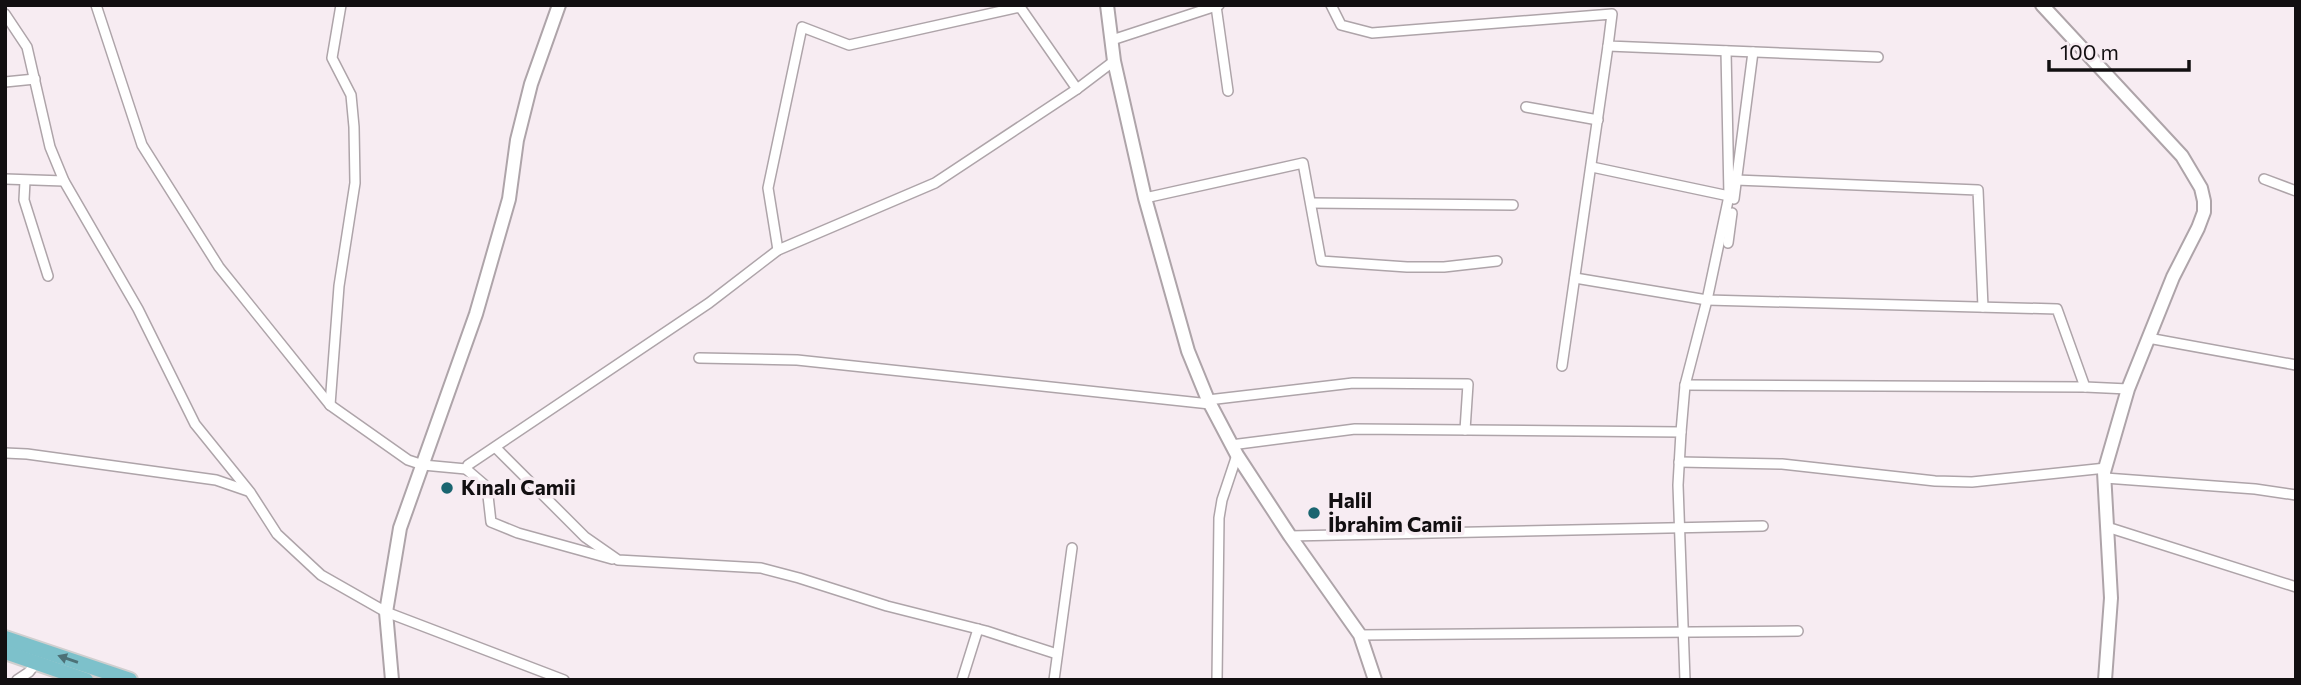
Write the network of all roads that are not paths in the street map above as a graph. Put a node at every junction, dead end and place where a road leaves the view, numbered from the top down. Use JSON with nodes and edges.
{"nodes":[{"id":1,"x":96,"y":5,"type":"edge"},
{"id":2,"x":341,"y":5,"type":"edge"},
{"id":3,"x":559,"y":5,"type":"edge"},
{"id":4,"x":1107,"y":5,"type":"edge"},
{"id":5,"x":1331,"y":5,"type":"edge"},
{"id":6,"x":2042,"y":5,"type":"edge"},
{"id":7,"x":1217,"y":6,"type":"edge"},
{"id":8,"x":5,"y":14,"type":"edge"},
{"id":9,"x":1112,"y":40,"type":"junction"},
{"id":10,"x":1608,"y":46,"type":"junction"},
{"id":11,"x":1726,"y":51,"type":"junction"},
{"id":12,"x":1753,"y":52,"type":"junction"},
{"id":13,"x":1878,"y":57,"type":"dead end"},
{"id":14,"x":1114,"y":61,"type":"junction"},
{"id":15,"x":35,"y":79,"type":"junction"},
{"id":16,"x":5,"y":82,"type":"edge"},
{"id":17,"x":1077,"y":89,"type":"junction"},
{"id":18,"x":1228,"y":91,"type":"dead end"},
{"id":19,"x":1526,"y":107,"type":"dead end"},
{"id":20,"x":1598,"y":120,"type":"junction"},
{"id":21,"x":1592,"y":167,"type":"junction"},
{"id":22,"x":5,"y":179,"type":"edge"},
{"id":23,"x":2264,"y":179,"type":"dead end"},
{"id":24,"x":1736,"y":180,"type":"junction"},
{"id":25,"x":25,"y":181,"type":"junction"},
{"id":26,"x":64,"y":181,"type":"junction"},
{"id":27,"x":2296,"y":191,"type":"edge"},
{"id":28,"x":1729,"y":196,"type":"junction"},
{"id":29,"x":1145,"y":198,"type":"junction"},
{"id":30,"x":1311,"y":203,"type":"junction"},
{"id":31,"x":1513,"y":205,"type":"dead end"},
{"id":32,"x":1728,"y":243,"type":"dead end"},
{"id":33,"x":778,"y":250,"type":"junction"},
{"id":34,"x":1497,"y":261,"type":"dead end"},
{"id":35,"x":48,"y":276,"type":"dead end"},
{"id":36,"x":1575,"y":278,"type":"junction"},
{"id":37,"x":1707,"y":300,"type":"junction"},
{"id":38,"x":1983,"y":307,"type":"junction"},
{"id":39,"x":2148,"y":338,"type":"junction"},
{"id":40,"x":699,"y":358,"type":"dead end"},
{"id":41,"x":2296,"y":365,"type":"edge"},
{"id":42,"x":1562,"y":366,"type":"dead end"},
{"id":43,"x":1685,"y":385,"type":"junction"},
{"id":44,"x":2085,"y":387,"type":"junction"},
{"id":45,"x":2128,"y":389,"type":"junction"},
{"id":46,"x":1209,"y":402,"type":"junction"},
{"id":47,"x":330,"y":405,"type":"junction"},
{"id":48,"x":1465,"y":430,"type":"junction"},
{"id":49,"x":1681,"y":432,"type":"junction"},
{"id":50,"x":496,"y":448,"type":"junction"},
{"id":51,"x":1234,"y":450,"type":"junction"},
{"id":52,"x":5,"y":453,"type":"edge"},
{"id":53,"x":1679,"y":462,"type":"junction"},
{"id":54,"x":423,"y":465,"type":"junction"},
{"id":55,"x":466,"y":469,"type":"junction"},
{"id":56,"x":2105,"y":473,"type":"junction"},
{"id":57,"x":250,"y":492,"type":"junction"},
{"id":58,"x":2296,"y":495,"type":"edge"},
{"id":59,"x":1763,"y":526,"type":"dead end"},
{"id":60,"x":2107,"y":527,"type":"junction"},
{"id":61,"x":1681,"y":528,"type":"junction"},
{"id":62,"x":1290,"y":536,"type":"junction"},
{"id":63,"x":1072,"y":548,"type":"dead end"},
{"id":64,"x":618,"y":561,"type":"junction"},
{"id":65,"x":2296,"y":587,"type":"edge"},
{"id":66,"x":386,"y":612,"type":"junction"},
{"id":67,"x":978,"y":629,"type":"junction"},
{"id":68,"x":1684,"y":631,"type":"junction"},
{"id":69,"x":1798,"y":631,"type":"dead end"},
{"id":70,"x":1360,"y":635,"type":"junction"},
{"id":71,"x":5,"y":638,"type":"edge"},
{"id":72,"x":5,"y":652,"type":"edge"},
{"id":73,"x":1057,"y":654,"type":"junction"},
{"id":74,"x":37,"y":663,"type":"junction"},
{"id":75,"x":17,"y":680,"type":"edge"},
{"id":76,"x":86,"y":680,"type":"edge"},
{"id":77,"x":130,"y":680,"type":"edge"},
{"id":78,"x":392,"y":680,"type":"edge"},
{"id":79,"x":564,"y":680,"type":"edge"},
{"id":80,"x":962,"y":680,"type":"edge"},
{"id":81,"x":1054,"y":680,"type":"edge"},
{"id":82,"x":1217,"y":680,"type":"edge"},
{"id":83,"x":1375,"y":680,"type":"edge"},
{"id":84,"x":1685,"y":680,"type":"edge"},
{"id":85,"x":2105,"y":680,"type":"edge"}],
"edges":[{"from":1,"to":47,"type":"street"},
{"from":2,"to":47,"type":"street"},
{"from":3,"to":54,"type":"street"},
{"from":4,"to":9,"type":"street"},
{"from":5,"to":10,"type":"street"},
{"from":6,"to":39,"type":"street"},
{"from":7,"to":9,"type":"street"},
{"from":7,"to":18,"type":"street"},
{"from":8,"to":15,"type":"street"},
{"from":9,"to":14,"type":"street"},
{"from":10,"to":11,"type":"street"},
{"from":10,"to":20,"type":"street"},
{"from":11,"to":12,"type":"street"},
{"from":11,"to":28,"type":"street"},
{"from":12,"to":13,"type":"street"},
{"from":12,"to":24,"type":"street"},
{"from":14,"to":17,"type":"street"},
{"from":14,"to":29,"type":"street"},
{"from":15,"to":16,"type":"street"},
{"from":15,"to":26,"type":"street"},
{"from":17,"to":33,"type":"street"},
{"from":17,"to":33,"type":"street"},
{"from":19,"to":20,"type":"street"},
{"from":20,"to":21,"type":"street"},
{"from":21,"to":28,"type":"street"},
{"from":21,"to":36,"type":"street"},
{"from":22,"to":25,"type":"street"},
{"from":23,"to":27,"type":"street"},
{"from":24,"to":32,"type":"street"},
{"from":24,"to":38,"type":"street"},
{"from":25,"to":26,"type":"street"},
{"from":25,"to":35,"type":"street"},
{"from":26,"to":57,"type":"street"},
{"from":28,"to":37,"type":"street"},
{"from":29,"to":30,"type":"street"},
{"from":29,"to":46,"type":"street"},
{"from":30,"to":31,"type":"street"},
{"from":30,"to":34,"type":"street"},
{"from":33,"to":50,"type":"street"},
{"from":36,"to":37,"type":"street"},
{"from":36,"to":42,"type":"street"},
{"from":37,"to":38,"type":"street"},
{"from":37,"to":43,"type":"street"},
{"from":38,"to":44,"type":"street"},
{"from":39,"to":41,"type":"street"},
{"from":39,"to":45,"type":"street"},
{"from":40,"to":46,"type":"street"},
{"from":43,"to":44,"type":"street"},
{"from":43,"to":49,"type":"street"},
{"from":44,"to":45,"type":"street"},
{"from":45,"to":56,"type":"street"},
{"from":46,"to":48,"type":"street"},
{"from":46,"to":51,"type":"street"},
{"from":47,"to":54,"type":"street"},
{"from":48,"to":49,"type":"street"},
{"from":48,"to":51,"type":"street"},
{"from":49,"to":53,"type":"street"},
{"from":50,"to":55,"type":"street"},
{"from":50,"to":64,"type":"street"},
{"from":51,"to":62,"type":"street"},
{"from":51,"to":82,"type":"street"},
{"from":52,"to":57,"type":"street"},
{"from":53,"to":56,"type":"street"},
{"from":53,"to":61,"type":"street"},
{"from":54,"to":55,"type":"street"},
{"from":54,"to":66,"type":"street"},
{"from":55,"to":64,"type":"street"},
{"from":56,"to":58,"type":"street"},
{"from":56,"to":60,"type":"street"},
{"from":57,"to":66,"type":"street"},
{"from":59,"to":61,"type":"street"},
{"from":60,"to":65,"type":"street"},
{"from":60,"to":85,"type":"street"},
{"from":61,"to":62,"type":"street"},
{"from":61,"to":68,"type":"street"},
{"from":62,"to":70,"type":"street"},
{"from":63,"to":73,"type":"street"},
{"from":64,"to":67,"type":"street"},
{"from":66,"to":78,"type":"street"},
{"from":66,"to":79,"type":"street"},
{"from":67,"to":73,"type":"street"},
{"from":67,"to":80,"type":"street"},
{"from":68,"to":69,"type":"street"},
{"from":68,"to":70,"type":"street"},
{"from":68,"to":84,"type":"street"},
{"from":70,"to":83,"type":"street"},
{"from":77,"to":71,"type":"main road","one_way":true},
{"from":72,"to":74,"type":"main road"},
{"from":73,"to":81,"type":"street"},
{"from":74,"to":75,"type":"street"},
{"from":74,"to":76,"type":"main road"}]}
